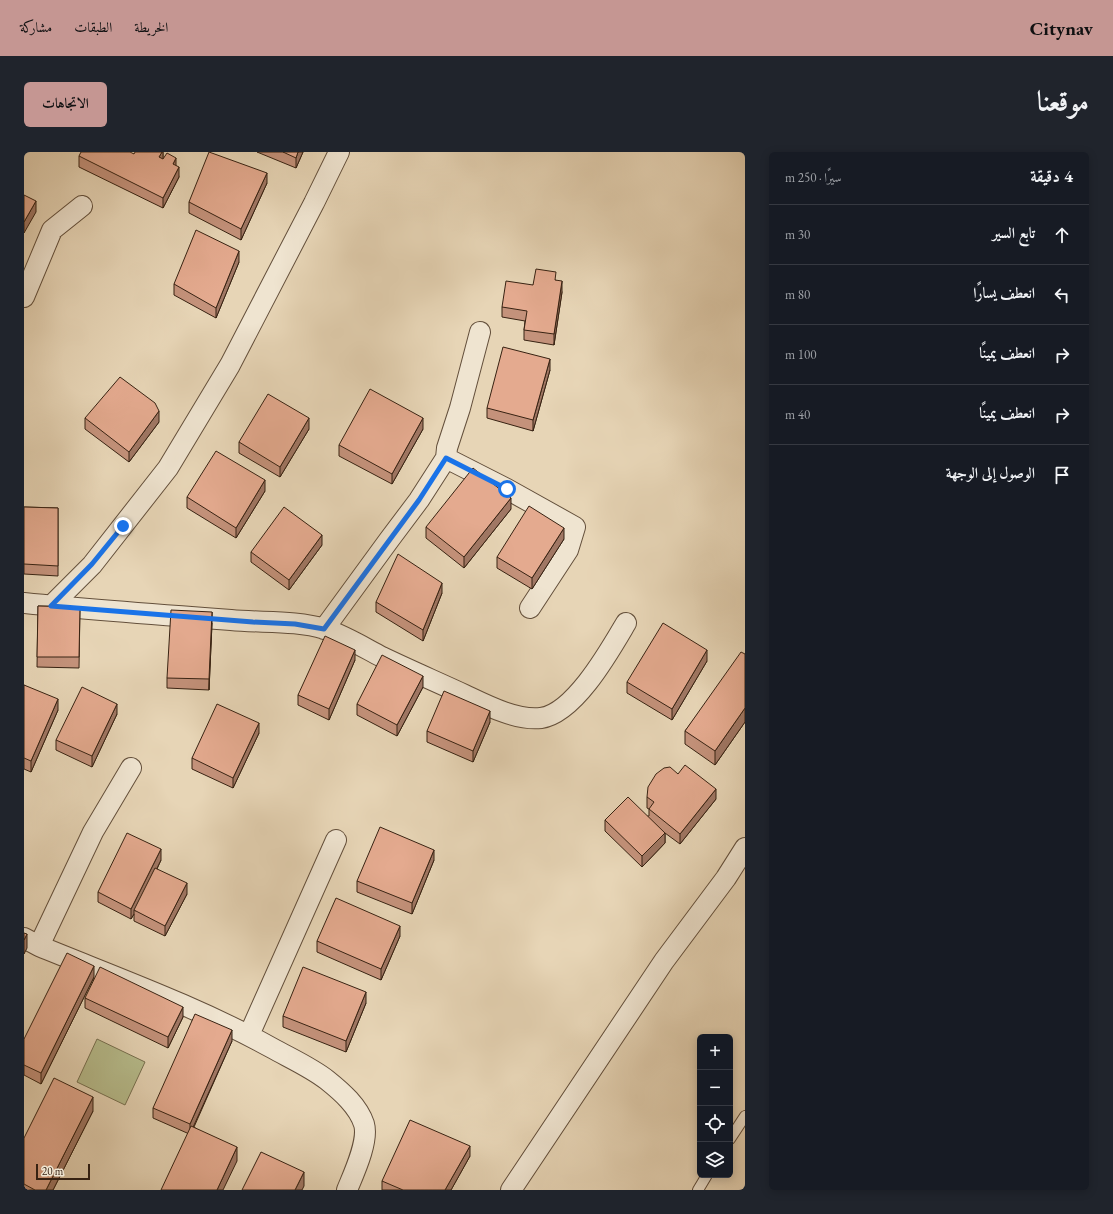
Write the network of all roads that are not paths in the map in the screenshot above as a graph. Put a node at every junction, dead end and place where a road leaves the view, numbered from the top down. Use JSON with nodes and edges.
{"nodes":[{"id":1,"x":339,"y":152,"type":"edge"},
{"id":2,"x":82,"y":206,"type":"dead end"},
{"id":3,"x":24,"y":297,"type":"edge"},
{"id":4,"x":480,"y":332,"type":"dead end"},
{"id":5,"x":446,"y":458,"type":"junction"},
{"id":6,"x":24,"y":603,"type":"edge"},
{"id":7,"x":51,"y":606,"type":"junction"},
{"id":8,"x":530,"y":608,"type":"dead end"},
{"id":9,"x":626,"y":623,"type":"dead end"},
{"id":10,"x":324,"y":629,"type":"junction"},
{"id":11,"x":131,"y":768,"type":"dead end"},
{"id":12,"x":336,"y":840,"type":"dead end"},
{"id":13,"x":745,"y":848,"type":"edge"},
{"id":14,"x":32,"y":942,"type":"edge"},
{"id":15,"x":249,"y":1035,"type":"junction"},
{"id":16,"x":745,"y":1116,"type":"edge"},
{"id":17,"x":733,"y":1134,"type":"edge"},
{"id":18,"x":705,"y":1178,"type":"edge"},
{"id":19,"x":347,"y":1190,"type":"edge"},
{"id":20,"x":511,"y":1190,"type":"edge"},
{"id":21,"x":698,"y":1190,"type":"edge"}],
"edges":[{"from":1,"to":7,"type":"street"},
{"from":2,"to":3,"type":"street"},
{"from":4,"to":5,"type":"street"},
{"from":5,"to":8,"type":"street"},
{"from":5,"to":10,"type":"street"},
{"from":6,"to":7,"type":"street"},
{"from":7,"to":10,"type":"street"},
{"from":9,"to":10,"type":"street"},
{"from":11,"to":14,"type":"street"},
{"from":12,"to":15,"type":"street"},
{"from":13,"to":20,"type":"street"},
{"from":14,"to":15,"type":"street"},
{"from":15,"to":19,"type":"street"},
{"from":16,"to":17,"type":"lane"},
{"from":18,"to":21,"type":"lane"}]}
